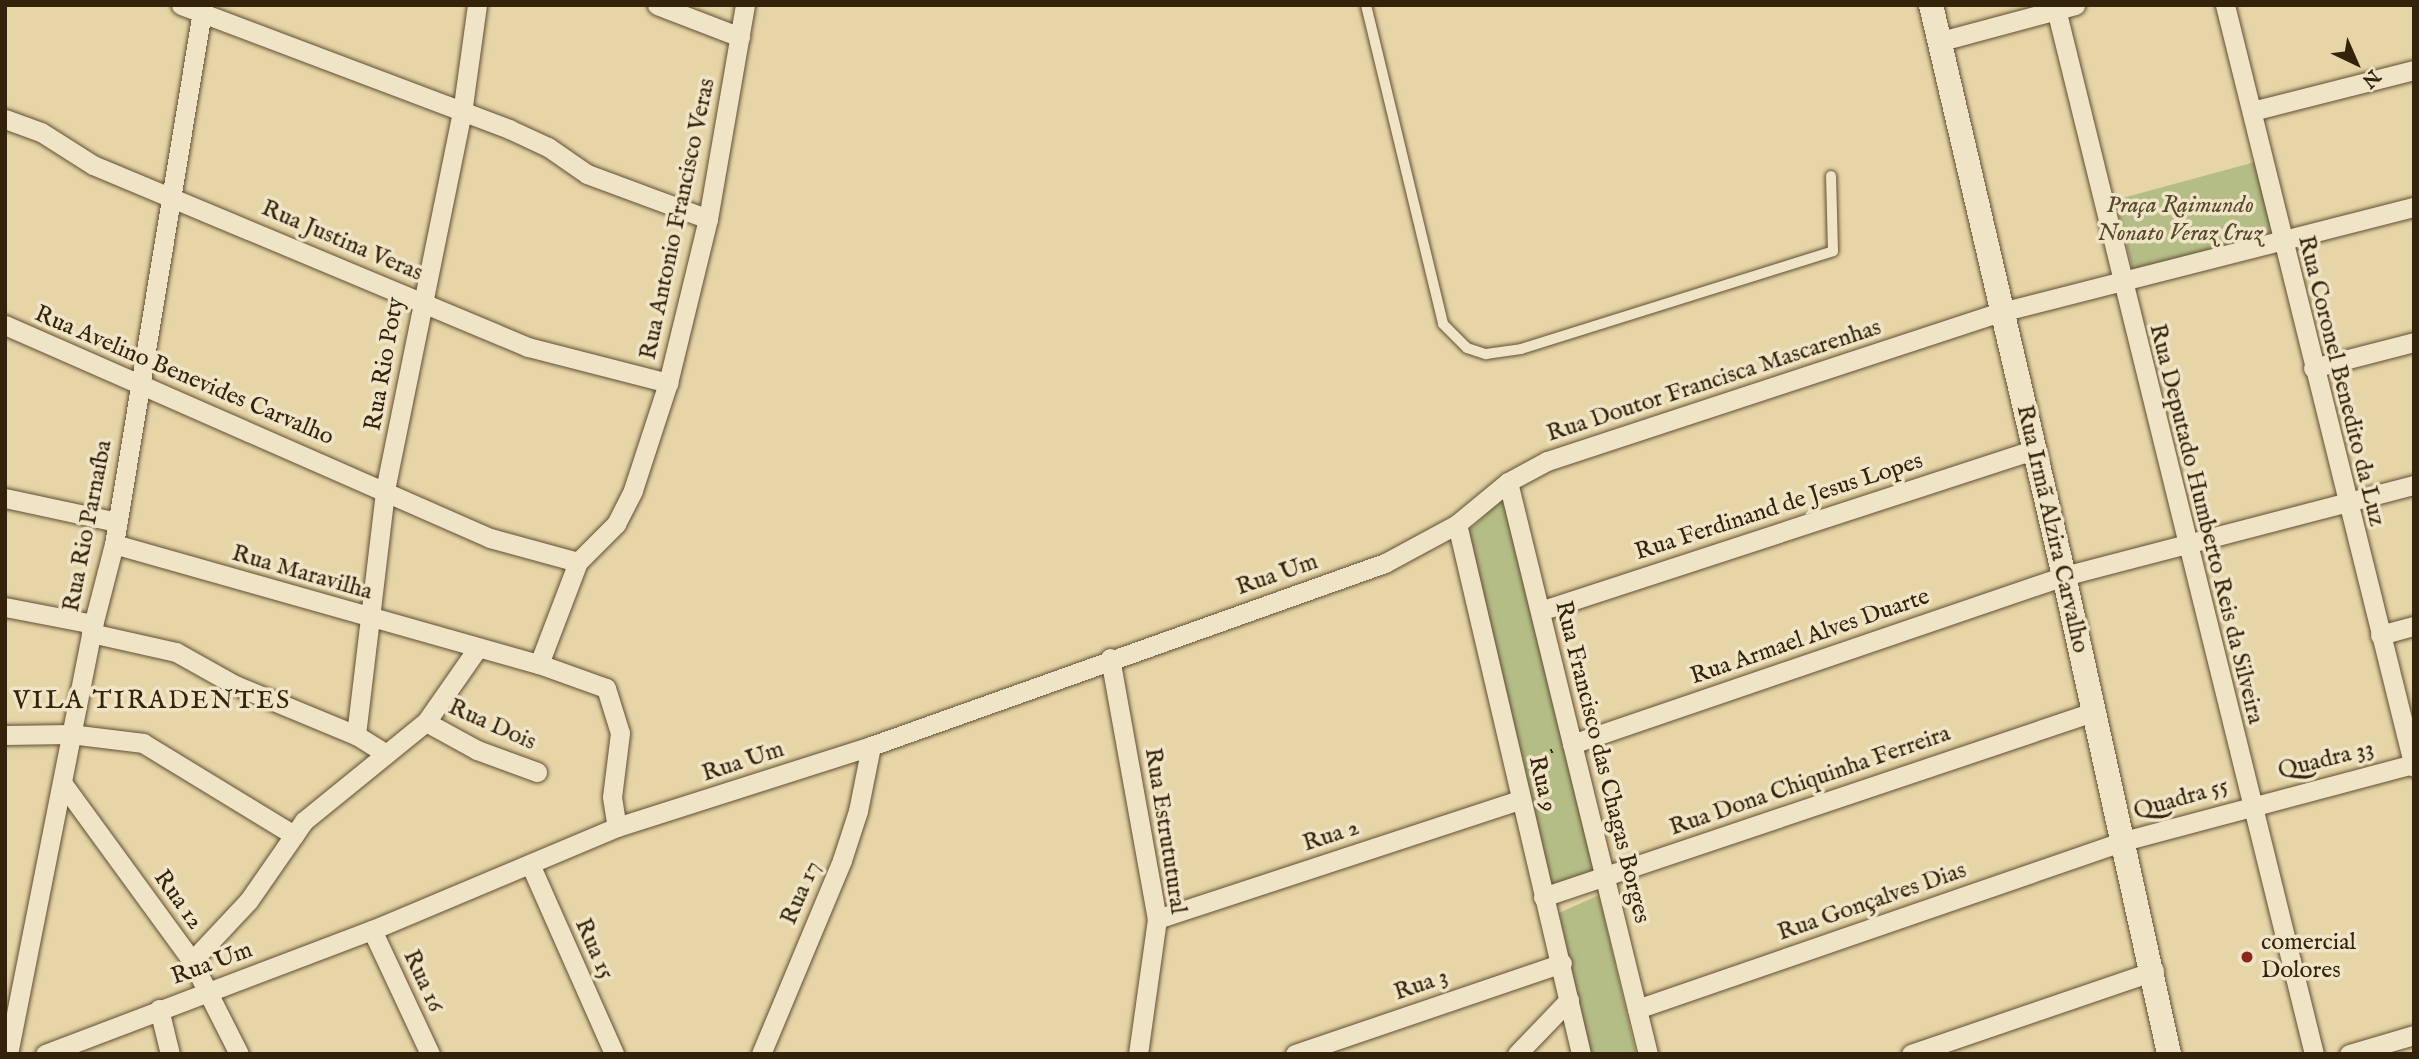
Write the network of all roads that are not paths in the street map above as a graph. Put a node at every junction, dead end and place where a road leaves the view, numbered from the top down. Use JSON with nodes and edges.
{"nodes":[{"id":1,"x":181,"y":5,"type":"edge"},
{"id":2,"x":477,"y":5,"type":"edge"},
{"id":3,"x":657,"y":5,"type":"edge"},
{"id":4,"x":745,"y":5,"type":"edge"},
{"id":5,"x":1366,"y":5,"type":"edge"},
{"id":6,"x":1931,"y":5,"type":"edge"},
{"id":7,"x":2076,"y":5,"type":"edge"},
{"id":8,"x":2225,"y":5,"type":"edge"},
{"id":9,"x":2055,"y":8,"type":"edge"},
{"id":10,"x":202,"y":10,"type":"edge"},
{"id":11,"x":740,"y":37,"type":"junction"},
{"id":12,"x":1941,"y":41,"type":"junction"},
{"id":13,"x":2414,"y":70,"type":"edge"},
{"id":14,"x":2252,"y":111,"type":"junction"},
{"id":15,"x":462,"y":113,"type":"junction"},
{"id":16,"x":5,"y":118,"type":"edge"},
{"id":17,"x":1831,"y":176,"type":"dead end"},
{"id":18,"x":173,"y":196,"type":"junction"},
{"id":19,"x":2414,"y":207,"type":"edge"},
{"id":20,"x":708,"y":219,"type":"junction"},
{"id":21,"x":2281,"y":240,"type":"junction"},
{"id":22,"x":2121,"y":283,"type":"junction"},
{"id":23,"x":421,"y":301,"type":"junction"},
{"id":24,"x":2001,"y":312,"type":"junction"},
{"id":25,"x":5,"y":325,"type":"edge"},
{"id":26,"x":2414,"y":342,"type":"edge"},
{"id":27,"x":2313,"y":368,"type":"junction"},
{"id":28,"x":141,"y":382,"type":"junction"},
{"id":29,"x":668,"y":383,"type":"junction"},
{"id":30,"x":2033,"y":450,"type":"junction"},
{"id":31,"x":1508,"y":482,"type":"junction"},
{"id":32,"x":2414,"y":485,"type":"edge"},
{"id":33,"x":385,"y":490,"type":"junction"},
{"id":34,"x":5,"y":498,"type":"edge"},
{"id":35,"x":2347,"y":502,"type":"junction"},
{"id":36,"x":117,"y":522,"type":"junction"},
{"id":37,"x":1457,"y":524,"type":"junction"},
{"id":38,"x":114,"y":544,"type":"junction"},
{"id":39,"x":2186,"y":544,"type":"junction"},
{"id":40,"x":578,"y":562,"type":"junction"},
{"id":41,"x":2064,"y":576,"type":"junction"},
{"id":42,"x":5,"y":607,"type":"edge"},
{"id":43,"x":1540,"y":611,"type":"junction"},
{"id":44,"x":373,"y":619,"type":"junction"},
{"id":45,"x":2414,"y":626,"type":"edge"},
{"id":46,"x":92,"y":629,"type":"junction"},
{"id":47,"x":2380,"y":635,"type":"junction"},
{"id":48,"x":477,"y":649,"type":"junction"},
{"id":49,"x":1111,"y":658,"type":"junction"},
{"id":50,"x":539,"y":664,"type":"junction"},
{"id":51,"x":2093,"y":712,"type":"junction"},
{"id":52,"x":426,"y":722,"type":"junction"},
{"id":53,"x":70,"y":734,"type":"junction"},
{"id":54,"x":356,"y":734,"type":"junction"},
{"id":55,"x":5,"y":735,"type":"edge"},
{"id":56,"x":1572,"y":744,"type":"junction"},
{"id":57,"x":871,"y":746,"type":"junction"},
{"id":58,"x":386,"y":753,"type":"junction"},
{"id":59,"x":2414,"y":765,"type":"edge"},
{"id":60,"x":537,"y":772,"type":"dead end"},
{"id":61,"x":62,"y":784,"type":"junction"},
{"id":62,"x":1518,"y":790,"type":"junction"},
{"id":63,"x":2252,"y":804,"type":"junction"},
{"id":64,"x":617,"y":827,"type":"junction"},
{"id":65,"x":294,"y":835,"type":"junction"},
{"id":66,"x":2124,"y":841,"type":"junction"},
{"id":67,"x":530,"y":864,"type":"junction"},
{"id":68,"x":1604,"y":876,"type":"junction"},
{"id":69,"x":1543,"y":897,"type":"junction"},
{"id":70,"x":1157,"y":919,"type":"junction"},
{"id":71,"x":372,"y":930,"type":"junction"},
{"id":72,"x":192,"y":961,"type":"junction"},
{"id":73,"x":1562,"y":963,"type":"junction"},
{"id":74,"x":2154,"y":971,"type":"junction"},
{"id":75,"x":209,"y":991,"type":"junction"},
{"id":76,"x":1569,"y":1000,"type":"junction"},
{"id":77,"x":159,"y":1009,"type":"junction"},
{"id":78,"x":1637,"y":1009,"type":"junction"},
{"id":79,"x":2414,"y":1035,"type":"edge"},
{"id":80,"x":762,"y":1053,"type":"edge"},
{"id":81,"x":8,"y":1054,"type":"edge"},
{"id":82,"x":45,"y":1054,"type":"edge"},
{"id":83,"x":170,"y":1054,"type":"edge"},
{"id":84,"x":239,"y":1054,"type":"edge"},
{"id":85,"x":430,"y":1054,"type":"edge"},
{"id":86,"x":614,"y":1054,"type":"edge"},
{"id":87,"x":1138,"y":1054,"type":"edge"},
{"id":88,"x":1295,"y":1054,"type":"edge"},
{"id":89,"x":1517,"y":1054,"type":"edge"},
{"id":90,"x":1581,"y":1054,"type":"edge"},
{"id":91,"x":1648,"y":1054,"type":"edge"},
{"id":92,"x":1911,"y":1054,"type":"edge"},
{"id":93,"x":2169,"y":1054,"type":"edge"},
{"id":94,"x":2315,"y":1054,"type":"edge"},
{"id":95,"x":2349,"y":1054,"type":"edge"}],
"edges":[{"from":1,"to":10,"type":"street"},
{"from":2,"to":15,"type":"street","name":"Rua Rio Poty"},
{"from":3,"to":11,"type":"street"},
{"from":4,"to":11,"type":"street","name":"Rua Antonio Francisco Veras"},
{"from":5,"to":17,"type":"lane"},
{"from":6,"to":12,"type":"street","name":"Rua Irmã Alzira Carvalho"},
{"from":7,"to":9,"type":"street"},
{"from":8,"to":14,"type":"street","name":"Rua Coronel Benedito da Luz"},
{"from":9,"to":12,"type":"street"},
{"from":9,"to":22,"type":"street","name":"Rua Deputado Humberto Reis da Silveira"},
{"from":10,"to":15,"type":"street"},
{"from":10,"to":18,"type":"street","name":"Rua Rio Parnaíba"},
{"from":11,"to":20,"type":"street","name":"Rua Antonio Francisco Veras"},
{"from":12,"to":24,"type":"street","name":"Rua Irmã Alzira Carvalho"},
{"from":13,"to":14,"type":"street"},
{"from":14,"to":21,"type":"street","name":"Rua Coronel Benedito da Luz"},
{"from":15,"to":20,"type":"street"},
{"from":15,"to":23,"type":"street","name":"Rua Rio Poty"},
{"from":16,"to":18,"type":"street","name":"Rua Justina Veras"},
{"from":18,"to":23,"type":"street","name":"Rua Justina Veras"},
{"from":18,"to":28,"type":"street","name":"Rua Rio Parnaíba"},
{"from":19,"to":21,"type":"street","name":"Rua Doutor Francisca Mascarenhas"},
{"from":20,"to":29,"type":"street","name":"Rua Antonio Francisco Veras"},
{"from":21,"to":22,"type":"street","name":"Rua Doutor Francisca Mascarenhas"},
{"from":21,"to":27,"type":"street","name":"Rua Coronel Benedito da Luz"},
{"from":22,"to":24,"type":"street","name":"Rua Doutor Francisca Mascarenhas"},
{"from":22,"to":39,"type":"street","name":"Rua Deputado Humberto Reis da Silveira"},
{"from":23,"to":29,"type":"street","name":"Rua Justina Veras"},
{"from":23,"to":33,"type":"street","name":"Rua Rio Poty"},
{"from":24,"to":30,"type":"street","name":"Rua Irmã Alzira Carvalho"},
{"from":24,"to":31,"type":"street","name":"Rua Doutor Francisca Mascarenhas"},
{"from":25,"to":28,"type":"street","name":"Rua Avelino Benevides Carvalho"},
{"from":26,"to":27,"type":"street"},
{"from":27,"to":35,"type":"street","name":"Rua Coronel Benedito da Luz"},
{"from":28,"to":33,"type":"street","name":"Rua Avelino Benevides Carvalho"},
{"from":28,"to":36,"type":"street","name":"Rua Rio Parnaíba"},
{"from":29,"to":40,"type":"street","name":"Rua Antonio Francisco Veras"},
{"from":30,"to":41,"type":"street","name":"Rua Irmã Alzira Carvalho"},
{"from":30,"to":43,"type":"street","name":"Rua Ferdinand de Jesus Lopes"},
{"from":31,"to":37,"type":"street","name":"Rua Doutor Francisca Mascarenhas"},
{"from":31,"to":43,"type":"street","name":"Rua Francisco das Chagas Borges"},
{"from":32,"to":35,"type":"street","name":"Rua Armael Alves Duarte"},
{"from":33,"to":40,"type":"street","name":"Rua Avelino Benevides Carvalho"},
{"from":33,"to":44,"type":"street","name":"Rua Rio Poty"},
{"from":34,"to":36,"type":"street"},
{"from":35,"to":39,"type":"street","name":"Rua Armael Alves Duarte"},
{"from":35,"to":47,"type":"street","name":"Rua Coronel Benedito da Luz"},
{"from":36,"to":38,"type":"street","name":"Rua Rio Parnaíba"},
{"from":37,"to":49,"type":"street","name":"Rua Um"},
{"from":37,"to":62,"type":"street","name":"Rua 9"},
{"from":38,"to":44,"type":"street","name":"Rua Maravilha"},
{"from":38,"to":46,"type":"street","name":"Rua Rio Parnaíba"},
{"from":39,"to":41,"type":"street","name":"Rua Armael Alves Duarte"},
{"from":39,"to":63,"type":"street","name":"Rua Deputado Humberto Reis da Silveira"},
{"from":40,"to":50,"type":"street","name":"Rua Antonio Francisco Veras"},
{"from":41,"to":51,"type":"street","name":"Rua Irmã Alzira Carvalho"},
{"from":41,"to":56,"type":"street","name":"Rua Armael Alves Duarte"},
{"from":42,"to":46,"type":"street"},
{"from":43,"to":56,"type":"street","name":"Rua Francisco das Chagas Borges"},
{"from":44,"to":48,"type":"street","name":"Rua Maravilha"},
{"from":44,"to":54,"type":"street","name":"Rua Rio Poty"},
{"from":45,"to":47,"type":"street"},
{"from":46,"to":53,"type":"street","name":"Rua Rio Parnaíba"},
{"from":46,"to":54,"type":"street"},
{"from":47,"to":59,"type":"street","name":"Rua Coronel Benedito da Luz"},
{"from":48,"to":50,"type":"street","name":"Rua Maravilha"},
{"from":48,"to":52,"type":"street"},
{"from":49,"to":57,"type":"street","name":"Rua Um"},
{"from":49,"to":70,"type":"street","name":"Rua Estrututural"},
{"from":50,"to":64,"type":"street"},
{"from":51,"to":66,"type":"street","name":"Rua Irmã Alzira Carvalho"},
{"from":51,"to":68,"type":"street","name":"Rua Dona Chiquinha Ferreira"},
{"from":52,"to":58,"type":"street"},
{"from":52,"to":60,"type":"street","name":"Rua Dois"},
{"from":53,"to":55,"type":"street"},
{"from":53,"to":61,"type":"street","name":"Rua Rio Parnaíba"},
{"from":53,"to":65,"type":"street"},
{"from":54,"to":58,"type":"street"},
{"from":56,"to":68,"type":"street","name":"Rua Francisco das Chagas Borges"},
{"from":57,"to":64,"type":"street","name":"Rua Um"},
{"from":57,"to":80,"type":"street","name":"Rua 17"},
{"from":58,"to":65,"type":"street"},
{"from":59,"to":63,"type":"street","name":"Quadra 33"},
{"from":61,"to":72,"type":"street","name":"Rua 12"},
{"from":61,"to":81,"type":"street","name":"Rua Rio Parnaíba"},
{"from":62,"to":69,"type":"street","name":"Rua 9"},
{"from":62,"to":70,"type":"street","name":"Rua 2"},
{"from":63,"to":66,"type":"street","name":"Quadra 55"},
{"from":63,"to":94,"type":"street","name":"Rua Deputado Humberto Reis da Silveira"},
{"from":64,"to":67,"type":"street","name":"Rua Um"},
{"from":65,"to":72,"type":"street"},
{"from":66,"to":74,"type":"street","name":"Rua Irmã Alzira Carvalho"},
{"from":66,"to":78,"type":"street","name":"Rua Gonçalves Dias"},
{"from":67,"to":71,"type":"street","name":"Rua Um"},
{"from":67,"to":86,"type":"street","name":"Rua 15"},
{"from":68,"to":69,"type":"street","name":"Rua Dona Chiquinha Ferreira"},
{"from":68,"to":78,"type":"street","name":"Rua Francisco das Chagas Borges"},
{"from":69,"to":73,"type":"street","name":"Rua 9"},
{"from":70,"to":87,"type":"street","name":"Rua Estrututural"},
{"from":71,"to":75,"type":"street","name":"Rua Um"},
{"from":71,"to":85,"type":"street","name":"Rua 16"},
{"from":72,"to":75,"type":"street","name":"Rua 12"},
{"from":73,"to":76,"type":"street","name":"Rua 9"},
{"from":73,"to":88,"type":"street","name":"Rua 3"},
{"from":74,"to":92,"type":"street"},
{"from":74,"to":93,"type":"street","name":"Rua Irmã Alzira Carvalho"},
{"from":75,"to":77,"type":"street","name":"Rua Um"},
{"from":75,"to":84,"type":"street","name":"Rua 12"},
{"from":76,"to":89,"type":"street"},
{"from":76,"to":90,"type":"street","name":"Rua 9"},
{"from":77,"to":82,"type":"street","name":"Rua Um"},
{"from":77,"to":83,"type":"street"},
{"from":78,"to":91,"type":"street","name":"Rua Francisco das Chagas Borges"},
{"from":79,"to":95,"type":"street"}]}
